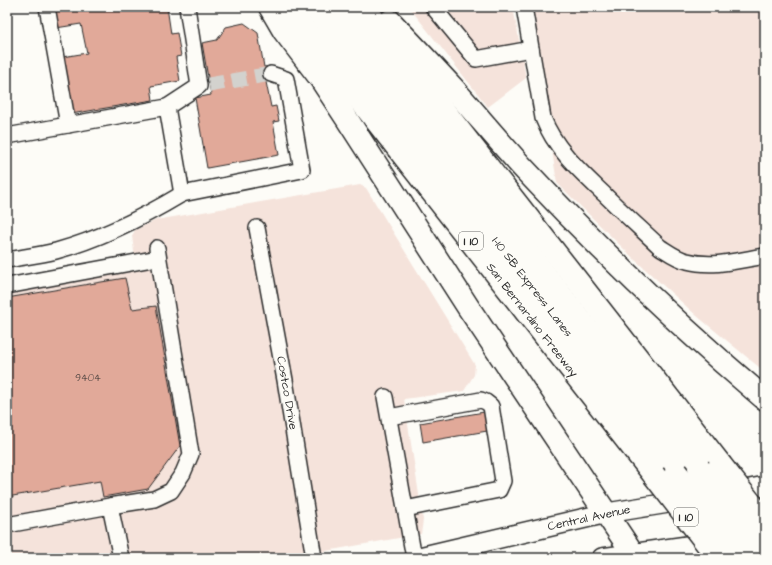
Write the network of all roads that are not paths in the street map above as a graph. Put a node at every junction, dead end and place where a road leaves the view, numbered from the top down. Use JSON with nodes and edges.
{"nodes":[{"id":1,"x":47,"y":7,"type":"edge"},
{"id":2,"x":187,"y":7,"type":"edge"},
{"id":3,"x":270,"y":7,"type":"edge"},
{"id":4,"x":287,"y":7,"type":"edge"},
{"id":5,"x":314,"y":7,"type":"edge"},
{"id":6,"x":337,"y":7,"type":"edge"},
{"id":7,"x":364,"y":7,"type":"edge"},
{"id":8,"x":377,"y":7,"type":"edge"},
{"id":9,"x":433,"y":7,"type":"edge"},
{"id":10,"x":524,"y":7,"type":"edge"},
{"id":11,"x":531,"y":49,"type":"junction"},
{"id":12,"x":271,"y":74,"type":"tunnel mouth"},
{"id":13,"x":167,"y":107,"type":"junction"},
{"id":14,"x":68,"y":125,"type":"junction"},
{"id":15,"x":7,"y":136,"type":"edge"},
{"id":16,"x":182,"y":194,"type":"junction"},
{"id":17,"x":257,"y":228,"type":"dead end"},
{"id":18,"x":765,"y":256,"type":"edge"},
{"id":19,"x":7,"y":260,"type":"edge"},
{"id":20,"x":7,"y":286,"type":"edge"},
{"id":21,"x":385,"y":397,"type":"dead end"},
{"id":22,"x":765,"y":399,"type":"edge"},
{"id":23,"x":389,"y":417,"type":"junction"},
{"id":24,"x":765,"y":486,"type":"edge"},
{"id":25,"x":110,"y":506,"type":"junction"},
{"id":26,"x":405,"y":509,"type":"junction"},
{"id":27,"x":607,"y":513,"type":"junction"},
{"id":28,"x":765,"y":521,"type":"edge"},
{"id":29,"x":7,"y":525,"type":"edge"},
{"id":30,"x":765,"y":535,"type":"edge"},
{"id":31,"x":765,"y":554,"type":"edge"},
{"id":32,"x":634,"y":556,"type":"edge"},
{"id":33,"x":121,"y":558,"type":"edge"},
{"id":34,"x":314,"y":558,"type":"edge"},
{"id":35,"x":414,"y":558,"type":"edge"},
{"id":36,"x":602,"y":558,"type":"edge"},
{"id":37,"x":718,"y":558,"type":"edge"},
{"id":38,"x":744,"y":558,"type":"edge"}],
"edges":[{"from":1,"to":14,"type":"street"},
{"from":2,"to":13,"type":"street"},
{"from":3,"to":27,"type":"highway"},
{"from":4,"to":37,"type":"highway","name":"San Bernardino Freeway","number":"I 10","bridge":true},
{"from":5,"to":38,"type":"highway","name":"I-10 SB Express Lanes","bridge":true},
{"from":6,"to":31,"type":"highway","name":"I-10 SB Express Lanes","bridge":true},
{"from":7,"to":28,"type":"highway","bridge":true},
{"from":8,"to":22,"type":"highway"},
{"from":9,"to":11,"type":"street"},
{"from":10,"to":11,"type":"street"},
{"from":11,"to":18,"type":"street"},
{"from":12,"to":16,"type":"street"},
{"from":13,"to":14,"type":"street"},
{"from":13,"to":16,"type":"street"},
{"from":14,"to":15,"type":"street"},
{"from":16,"to":19,"type":"street"},
{"from":17,"to":34,"type":"street","name":"Costco Drive"},
{"from":20,"to":25,"type":"street"},
{"from":21,"to":23,"type":"street"},
{"from":23,"to":26,"type":"street"},
{"from":23,"to":26,"type":"street"},
{"from":24,"to":27,"type":"main road","name":"Central Avenue"},
{"from":25,"to":29,"type":"street"},
{"from":25,"to":33,"type":"street"},
{"from":26,"to":35,"type":"street"},
{"from":27,"to":32,"type":"highway"},
{"from":27,"to":35,"type":"main road","name":"Central Avenue"},
{"from":30,"to":32,"type":"main road"},
{"from":32,"to":36,"type":"main road"}]}
